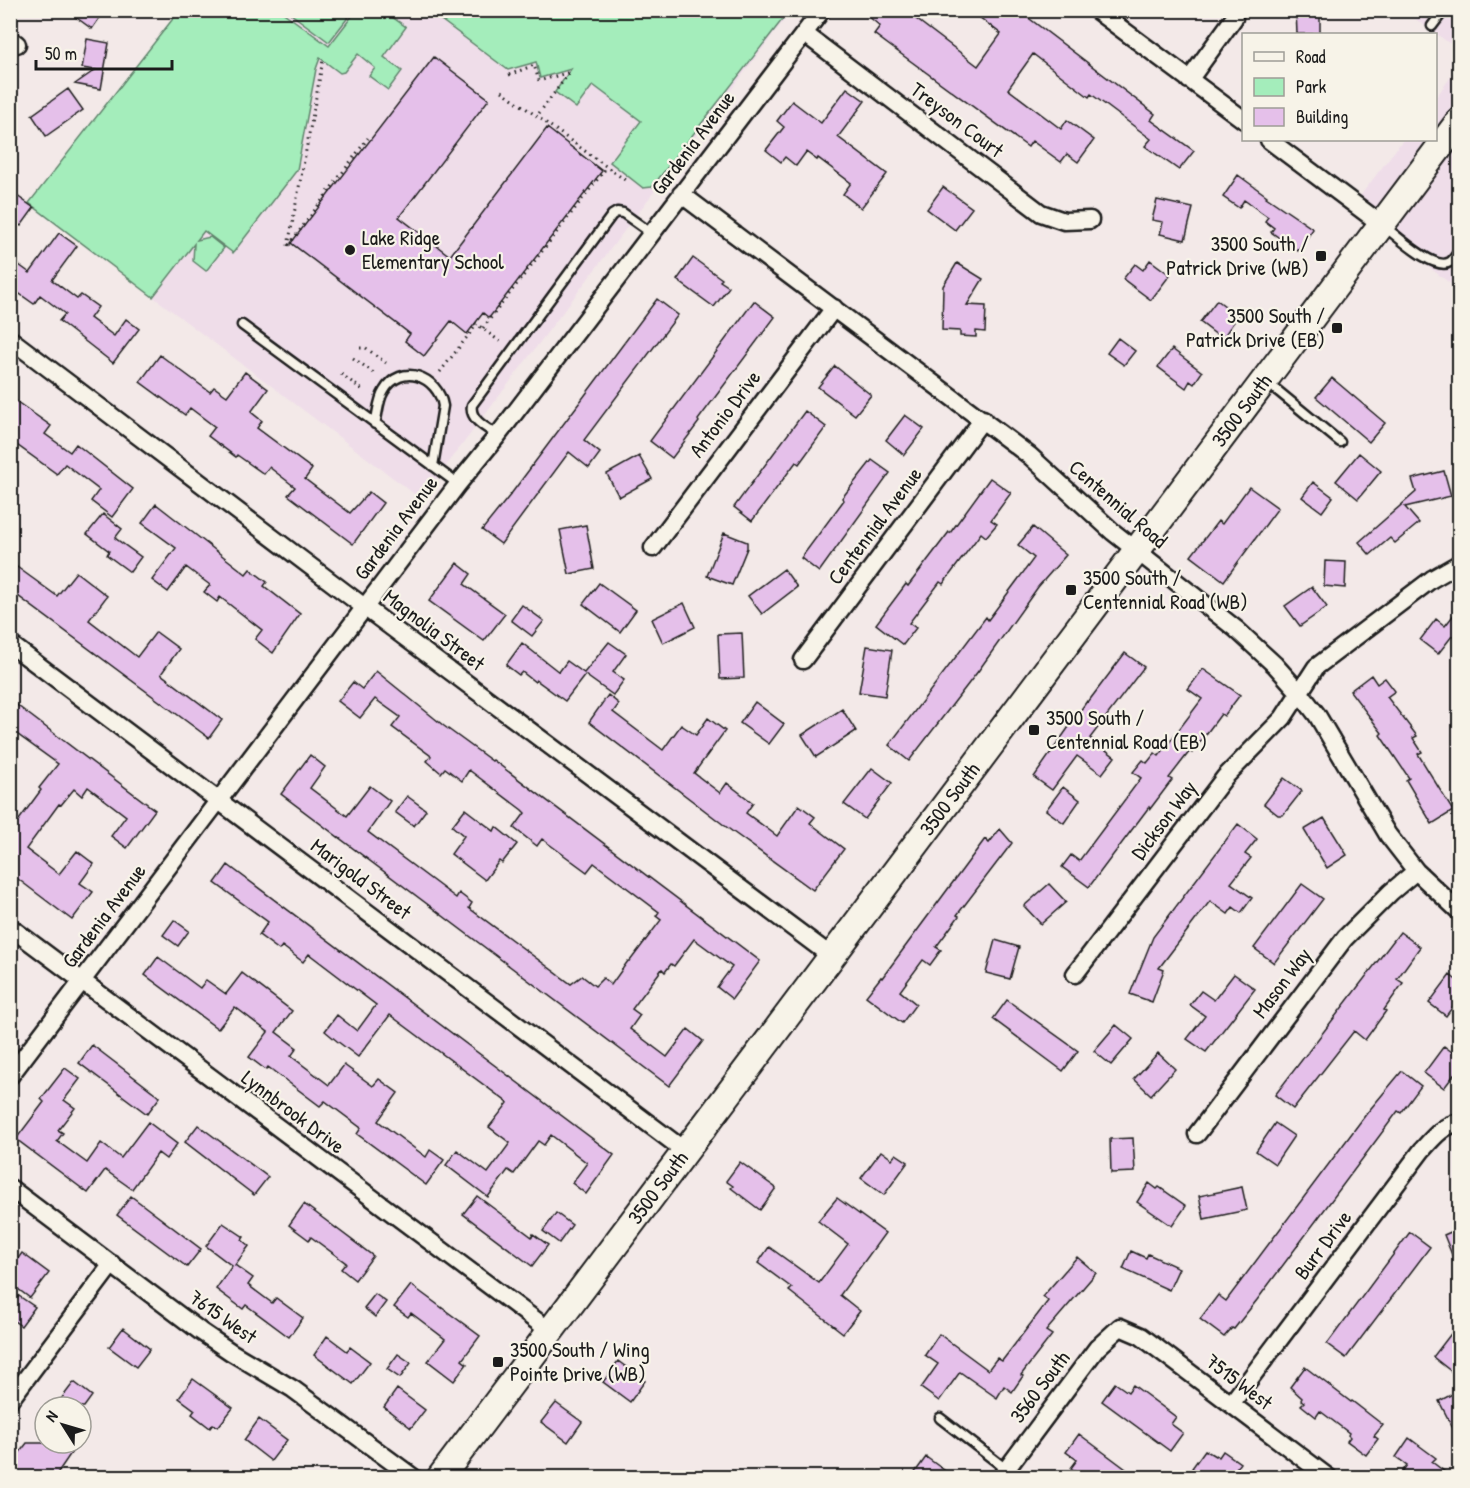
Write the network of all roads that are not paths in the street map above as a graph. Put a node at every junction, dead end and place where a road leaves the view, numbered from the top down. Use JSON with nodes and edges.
{"nodes":[{"id":1,"x":822,"y":10,"type":"edge"},
{"id":2,"x":1096,"y":10,"type":"edge"},
{"id":3,"x":1444,"y":10,"type":"edge"},
{"id":4,"x":1234,"y":18,"type":"dead end"},
{"id":5,"x":1432,"y":26,"type":"dead end"},
{"id":6,"x":805,"y":34,"type":"junction"},
{"id":7,"x":1189,"y":80,"type":"junction"},
{"id":8,"x":1242,"y":119,"type":"edge"},
{"id":9,"x":1460,"y":120,"type":"edge"},
{"id":10,"x":1270,"y":141,"type":"edge"},
{"id":11,"x":681,"y":194,"type":"junction"},
{"id":12,"x":1090,"y":220,"type":"dead end"},
{"id":13,"x":1381,"y":224,"type":"junction"},
{"id":14,"x":651,"y":233,"type":"junction"},
{"id":15,"x":1460,"y":250,"type":"edge"},
{"id":16,"x":834,"y":308,"type":"junction"},
{"id":17,"x":242,"y":325,"type":"dead end"},
{"id":18,"x":10,"y":339,"type":"edge"},
{"id":19,"x":1265,"y":380,"type":"junction"},
{"id":20,"x":982,"y":419,"type":"junction"},
{"id":21,"x":375,"y":424,"type":"junction"},
{"id":22,"x":498,"y":435,"type":"junction"},
{"id":23,"x":1340,"y":442,"type":"dead end"},
{"id":24,"x":433,"y":466,"type":"junction"},
{"id":25,"x":458,"y":484,"type":"junction"},
{"id":26,"x":653,"y":548,"type":"dead end"},
{"id":27,"x":1136,"y":551,"type":"junction"},
{"id":28,"x":1460,"y":563,"type":"edge"},
{"id":29,"x":364,"y":607,"type":"junction"},
{"id":30,"x":10,"y":644,"type":"edge"},
{"id":31,"x":803,"y":660,"type":"dead end"},
{"id":32,"x":1300,"y":693,"type":"junction"},
{"id":33,"x":219,"y":801,"type":"junction"},
{"id":34,"x":1416,"y":871,"type":"junction"},
{"id":35,"x":1460,"y":912,"type":"edge"},
{"id":36,"x":10,"y":927,"type":"edge"},
{"id":37,"x":831,"y":956,"type":"junction"},
{"id":38,"x":1075,"y":974,"type":"dead end"},
{"id":39,"x":82,"y":981,"type":"junction"},
{"id":40,"x":10,"y":1077,"type":"edge"},
{"id":41,"x":1460,"y":1122,"type":"edge"},
{"id":42,"x":1197,"y":1134,"type":"dead end"},
{"id":43,"x":686,"y":1151,"type":"junction"},
{"id":44,"x":10,"y":1188,"type":"edge"},
{"id":45,"x":112,"y":1264,"type":"junction"},
{"id":46,"x":1120,"y":1327,"type":"joint"},
{"id":47,"x":550,"y":1331,"type":"junction"},
{"id":48,"x":10,"y":1400,"type":"edge"},
{"id":49,"x":1231,"y":1404,"type":"junction"},
{"id":50,"x":940,"y":1418,"type":"dead end"},
{"id":51,"x":1008,"y":1475,"type":"edge"},
{"id":52,"x":414,"y":1478,"type":"edge"},
{"id":53,"x":440,"y":1478,"type":"edge"},
{"id":54,"x":1329,"y":1478,"type":"edge"}],
"edges":[{"from":1,"to":6,"type":"street","name":"Gardenia Avenue"},
{"from":2,"to":7,"type":"street"},
{"from":3,"to":5,"type":"lane"},
{"from":4,"to":7,"type":"street"},
{"from":6,"to":11,"type":"street","name":"Gardenia Avenue"},
{"from":6,"to":12,"type":"street","name":"Treyson Court"},
{"from":7,"to":8,"type":"street"},
{"from":9,"to":13,"type":"main road","name":"3500 South"},
{"from":10,"to":13,"type":"street"},
{"from":11,"to":14,"type":"street","name":"Gardenia Avenue"},
{"from":11,"to":16,"type":"street","name":"Centennial Road"},
{"from":13,"to":15,"type":"lane"},
{"from":13,"to":19,"type":"main road","name":"3500 South"},
{"from":14,"to":22,"type":"street","name":"Gardenia Avenue"},
{"from":14,"to":22,"type":"lane"},
{"from":16,"to":20,"type":"street","name":"Centennial Road"},
{"from":16,"to":26,"type":"street","name":"Antonio Drive"},
{"from":17,"to":21,"type":"lane"},
{"from":18,"to":29,"type":"street","name":"Magnolia Street"},
{"from":19,"to":23,"type":"lane"},
{"from":19,"to":27,"type":"main road","name":"3500 South"},
{"from":20,"to":27,"type":"street","name":"Centennial Road"},
{"from":20,"to":31,"type":"street","name":"Centennial Avenue"},
{"from":21,"to":24,"type":"lane"},
{"from":21,"to":24,"type":"lane"},
{"from":22,"to":25,"type":"street","name":"Gardenia Avenue"},
{"from":24,"to":25,"type":"lane"},
{"from":25,"to":29,"type":"street","name":"Gardenia Avenue"},
{"from":27,"to":32,"type":"street","name":"Centennial Road"},
{"from":27,"to":37,"type":"main road","name":"3500 South"},
{"from":28,"to":32,"type":"street","name":"Dickson Way"},
{"from":29,"to":33,"type":"street","name":"Gardenia Avenue"},
{"from":29,"to":37,"type":"street","name":"Magnolia Street"},
{"from":30,"to":33,"type":"street","name":"Marigold Street"},
{"from":32,"to":34,"type":"street","name":"Centennial Road"},
{"from":32,"to":38,"type":"street","name":"Dickson Way"},
{"from":33,"to":39,"type":"street","name":"Gardenia Avenue"},
{"from":33,"to":43,"type":"street","name":"Marigold Street"},
{"from":34,"to":35,"type":"street","name":"Centennial Road"},
{"from":34,"to":42,"type":"street","name":"Mason Way"},
{"from":36,"to":39,"type":"street","name":"Lynnbrook Drive"},
{"from":37,"to":43,"type":"main road","name":"3500 South"},
{"from":39,"to":40,"type":"street","name":"Gardenia Avenue"},
{"from":39,"to":47,"type":"street","name":"Lynnbrook Drive"},
{"from":41,"to":49,"type":"street","name":"Burr Drive"},
{"from":43,"to":47,"type":"main road","name":"3500 South"},
{"from":44,"to":45,"type":"street","name":"7615 West"},
{"from":45,"to":48,"type":"street"},
{"from":45,"to":52,"type":"street","name":"7615 West"},
{"from":46,"to":49,"type":"street","name":"7515 West"},
{"from":46,"to":51,"type":"street","name":"3560 South"},
{"from":47,"to":53,"type":"main road","name":"3500 South"},
{"from":49,"to":54,"type":"street","name":"7515 West"},
{"from":50,"to":51,"type":"lane"}]}
